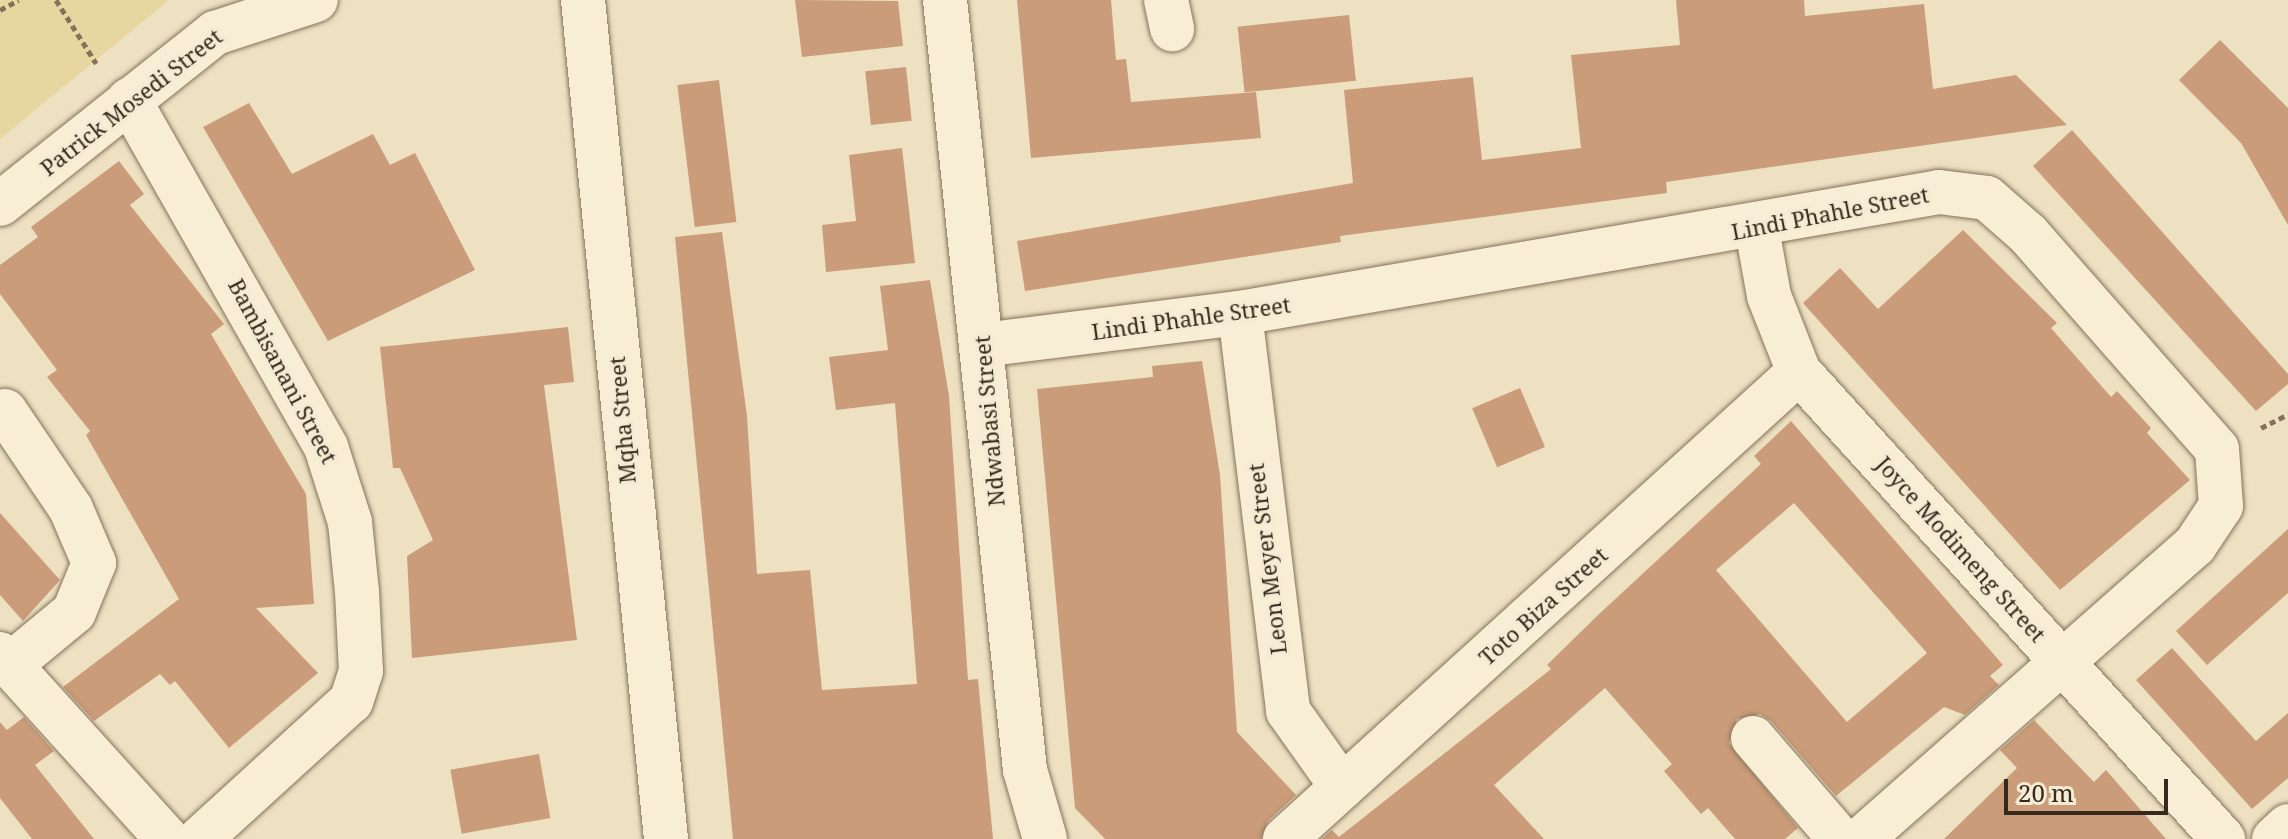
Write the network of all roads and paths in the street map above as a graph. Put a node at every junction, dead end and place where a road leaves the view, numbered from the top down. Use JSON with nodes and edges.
{"nodes":[{"id":1,"x":19,"y":0,"type":"edge"},
{"id":2,"x":56,"y":0,"type":"edge"},
{"id":3,"x":316,"y":0,"type":"edge"},
{"id":4,"x":583,"y":0,"type":"edge"},
{"id":5,"x":945,"y":0,"type":"edge"},
{"id":6,"x":0,"y":10,"type":"edge"},
{"id":7,"x":129,"y":100,"type":"junction"},
{"id":8,"x":0,"y":204,"type":"edge"},
{"id":9,"x":1757,"y":229,"type":"junction"},
{"id":10,"x":1240,"y":313,"type":"junction"},
{"id":11,"x":982,"y":345,"type":"junction"},
{"id":12,"x":1799,"y":372,"type":"junction"},
{"id":13,"x":5,"y":411,"type":"dead end"},
{"id":14,"x":5,"y":659,"type":"edge"},
{"id":15,"x":2062,"y":659,"type":"junction"},
{"id":16,"x":1753,"y":738,"type":"dead end"},
{"id":17,"x":1342,"y":787,"type":"junction"},
{"id":18,"x":2288,"y":826,"type":"edge"},
{"id":19,"x":167,"y":839,"type":"edge"},
{"id":20,"x":200,"y":839,"type":"edge"},
{"id":21,"x":666,"y":839,"type":"edge"},
{"id":22,"x":1045,"y":839,"type":"edge"},
{"id":23,"x":1285,"y":839,"type":"edge"},
{"id":24,"x":1840,"y":839,"type":"edge"},
{"id":25,"x":1861,"y":839,"type":"edge"},
{"id":26,"x":2223,"y":839,"type":"edge"},
{"id":27,"x":2274,"y":839,"type":"edge"}],
"edges":[{"from":1,"to":6,"type":"path"},
{"from":2,"to":7,"type":"path"},
{"from":3,"to":7,"type":"street","name":"Patrick Mosedi Street"},
{"from":4,"to":21,"type":"street","name":"Mqha Street"},
{"from":5,"to":11,"type":"street","name":"Ndwabasi Street"},
{"from":7,"to":8,"type":"street","name":"Patrick Mosedi Street"},
{"from":7,"to":20,"type":"street","name":"Bambisanani Street"},
{"from":9,"to":10,"type":"street","name":"Lindi Phahle Street"},
{"from":9,"to":12,"type":"street","name":"Joyce Modimeng Street"},
{"from":9,"to":15,"type":"street","name":"Lindi Phahle Street"},
{"from":10,"to":11,"type":"street","name":"Lindi Phahle Street"},
{"from":10,"to":17,"type":"street","name":"Leon Meyer Street"},
{"from":11,"to":22,"type":"street","name":"Ndwabasi Street"},
{"from":12,"to":15,"type":"street","name":"Joyce Modimeng Street"},
{"from":12,"to":17,"type":"street","name":"Toto Biza Street"},
{"from":13,"to":14,"type":"street"},
{"from":14,"to":19,"type":"street"},
{"from":15,"to":25,"type":"street","name":"Lindi Phahle Street"},
{"from":15,"to":26,"type":"street","name":"Joyce Modimeng Street"},
{"from":16,"to":24,"type":"street"},
{"from":17,"to":23,"type":"street","name":"Toto Biza Street"},
{"from":18,"to":27,"type":"street"}]}
